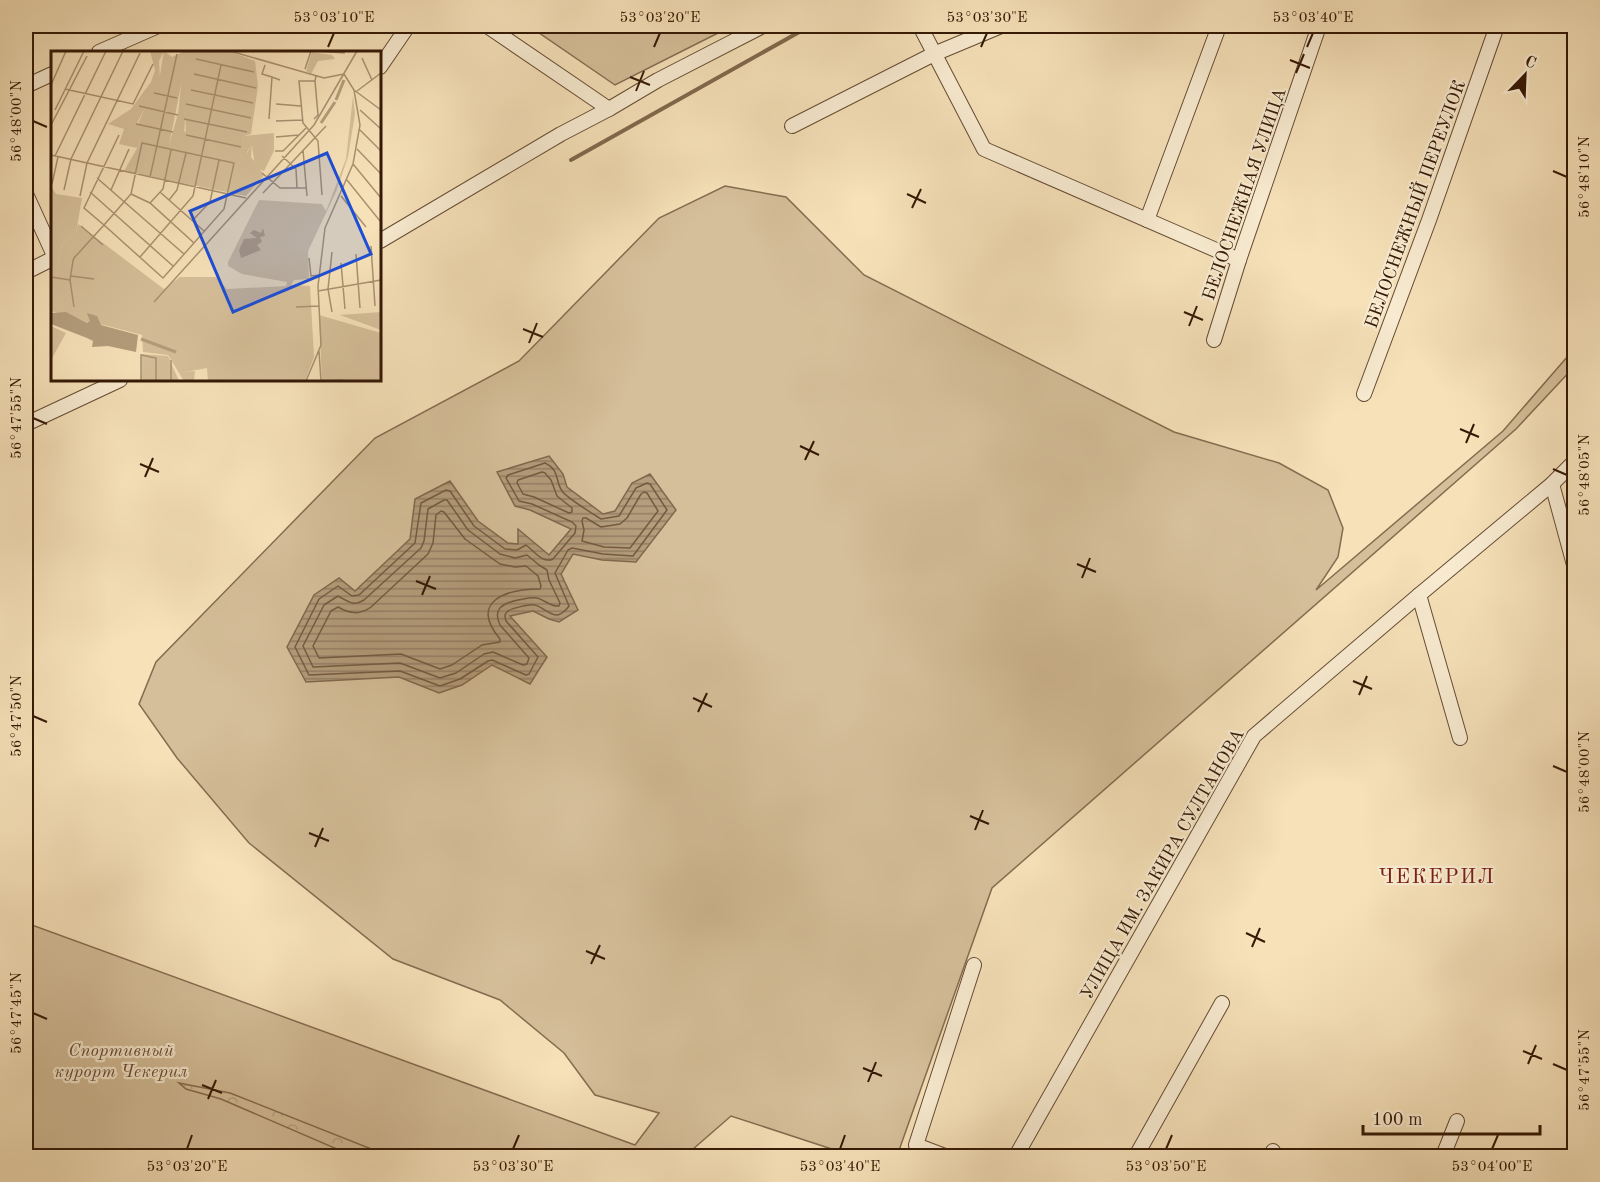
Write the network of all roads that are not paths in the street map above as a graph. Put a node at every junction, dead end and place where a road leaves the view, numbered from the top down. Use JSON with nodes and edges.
{"nodes":[{"id":1,"x":158,"y":26,"type":"edge"},
{"id":2,"x":408,"y":26,"type":"edge"},
{"id":3,"x":486,"y":26,"type":"edge"},
{"id":4,"x":763,"y":26,"type":"edge"},
{"id":5,"x":920,"y":26,"type":"edge"},
{"id":6,"x":1001,"y":26,"type":"edge"},
{"id":7,"x":1217,"y":26,"type":"edge"},
{"id":8,"x":1319,"y":26,"type":"edge"},
{"id":9,"x":1497,"y":26,"type":"edge"},
{"id":10,"x":101,"y":51,"type":"edge"},
{"id":11,"x":934,"y":54,"type":"junction"},
{"id":12,"x":381,"y":66,"type":"edge"},
{"id":13,"x":51,"y":74,"type":"edge"},
{"id":14,"x":26,"y":86,"type":"edge"},
{"id":15,"x":609,"y":110,"type":"junction"},
{"id":16,"x":792,"y":126,"type":"dead end"},
{"id":17,"x":26,"y":194,"type":"edge"},
{"id":18,"x":1147,"y":220,"type":"junction"},
{"id":19,"x":381,"y":240,"type":"edge"},
{"id":20,"x":51,"y":249,"type":"edge"},
{"id":21,"x":51,"y":260,"type":"edge"},
{"id":22,"x":1239,"y":260,"type":"junction"},
{"id":23,"x":26,"y":272,"type":"edge"},
{"id":24,"x":1214,"y":340,"type":"dead end"},
{"id":25,"x":118,"y":381,"type":"edge"},
{"id":26,"x":1365,"y":394,"type":"dead end"},
{"id":27,"x":26,"y":424,"type":"edge"},
{"id":28,"x":1575,"y":462,"type":"edge"},
{"id":29,"x":1552,"y":484,"type":"junction"},
{"id":30,"x":1575,"y":565,"type":"edge"},
{"id":31,"x":1419,"y":595,"type":"junction"},
{"id":32,"x":1460,"y":738,"type":"dead end"},
{"id":33,"x":974,"y":964,"type":"dead end"},
{"id":34,"x":1222,"y":1003,"type":"dead end"},
{"id":35,"x":1457,"y":1121,"type":"dead end"},
{"id":36,"x":945,"y":1156,"type":"edge"},
{"id":37,"x":1016,"y":1156,"type":"edge"},
{"id":38,"x":1136,"y":1156,"type":"edge"},
{"id":39,"x":1443,"y":1156,"type":"edge"}],
"edges":[{"from":1,"to":10,"type":"street"},
{"from":2,"to":12,"type":"street"},
{"from":3,"to":15,"type":"street"},
{"from":4,"to":15,"type":"street"},
{"from":5,"to":11,"type":"street"},
{"from":6,"to":11,"type":"street"},
{"from":7,"to":18,"type":"street"},
{"from":8,"to":22,"type":"street","name":"БЕЛОСНЕЖНАЯ УЛИЦА"},
{"from":9,"to":26,"type":"street","name":"БЕЛОСНЕЖНЫЙ ПЕРЕУЛОК"},
{"from":11,"to":16,"type":"street"},
{"from":11,"to":18,"type":"street"},
{"from":13,"to":14,"type":"street"},
{"from":15,"to":19,"type":"street"},
{"from":17,"to":20,"type":"street"},
{"from":18,"to":22,"type":"street"},
{"from":21,"to":23,"type":"street"},
{"from":22,"to":24,"type":"street","name":"БЕЛОСНЕЖНАЯ УЛИЦА"},
{"from":25,"to":27,"type":"street"},
{"from":28,"to":29,"type":"street","name":"УЛИЦА ИМ. ЗАКИРА СУЛТАНОВА"},
{"from":29,"to":30,"type":"street"},
{"from":29,"to":31,"type":"street","name":"УЛИЦА ИМ. ЗАКИРА СУЛТАНОВА"},
{"from":31,"to":32,"type":"street"},
{"from":31,"to":37,"type":"street","name":"УЛИЦА ИМ. ЗАКИРА СУЛТАНОВА"},
{"from":33,"to":36,"type":"street"},
{"from":34,"to":38,"type":"street"},
{"from":35,"to":39,"type":"street"}]}
